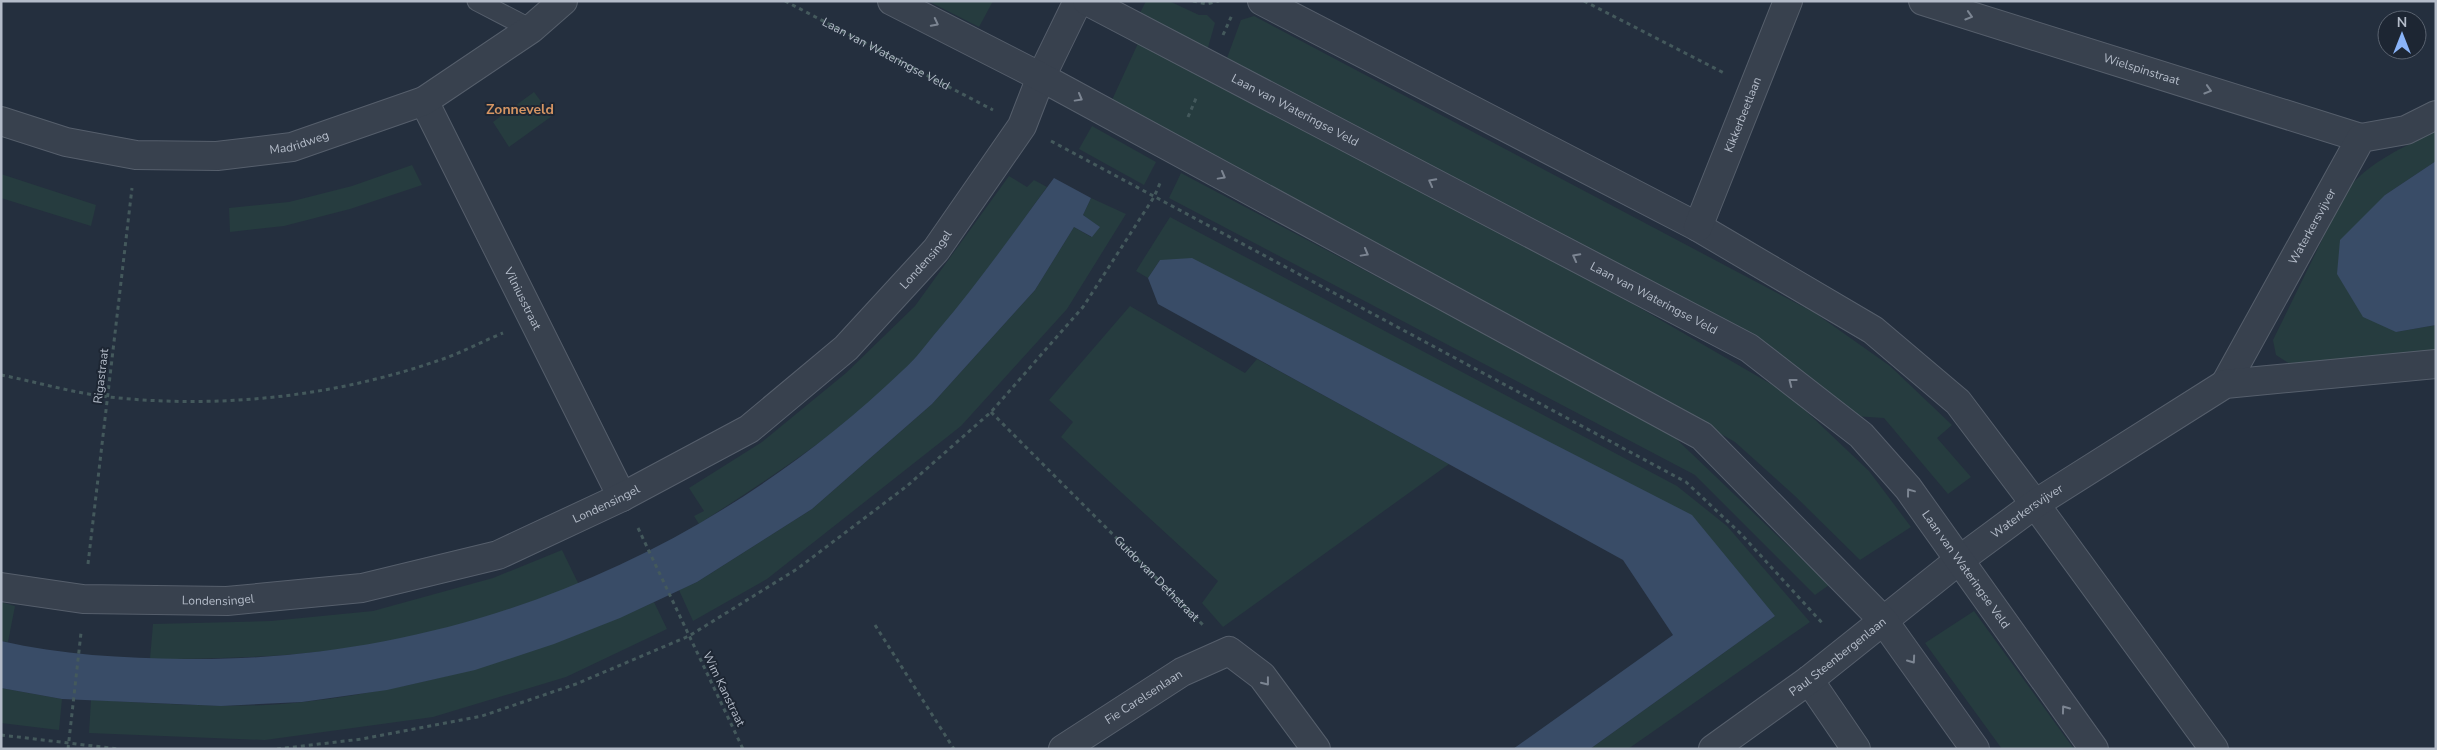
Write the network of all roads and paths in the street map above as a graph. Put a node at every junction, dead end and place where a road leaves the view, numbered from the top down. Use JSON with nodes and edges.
{"nodes":[{"id":1,"x":477,"y":1,"type":"edge"},
{"id":2,"x":562,"y":1,"type":"edge"},
{"id":3,"x":785,"y":1,"type":"edge"},
{"id":4,"x":892,"y":1,"type":"edge"},
{"id":5,"x":1078,"y":1,"type":"edge"},
{"id":6,"x":1087,"y":1,"type":"edge"},
{"id":7,"x":1193,"y":1,"type":"edge"},
{"id":8,"x":1219,"y":1,"type":"edge"},
{"id":9,"x":1262,"y":1,"type":"edge"},
{"id":10,"x":1788,"y":1,"type":"edge"},
{"id":11,"x":1923,"y":1,"type":"edge"},
{"id":12,"x":1586,"y":2,"type":"edge"},
{"id":13,"x":531,"y":29,"type":"junction"},
{"id":14,"x":1041,"y":78,"type":"junction"},
{"id":15,"x":1753,"y":88,"type":"junction"},
{"id":16,"x":424,"y":101,"type":"junction"},
{"id":17,"x":2436,"y":115,"type":"edge"},
{"id":18,"x":1,"y":121,"type":"edge"},
{"id":19,"x":1022,"y":126,"type":"junction"},
{"id":20,"x":2361,"y":138,"type":"junction"},
{"id":21,"x":136,"y":156,"type":"junction"},
{"id":22,"x":1154,"y":197,"type":"junction"},
{"id":23,"x":1698,"y":227,"type":"junction"},
{"id":24,"x":533,"y":319,"type":"junction"},
{"id":25,"x":2436,"y":364,"type":"edge"},
{"id":26,"x":1,"y":375,"type":"edge"},
{"id":27,"x":2225,"y":384,"type":"junction"},
{"id":28,"x":108,"y":397,"type":"junction"},
{"id":29,"x":991,"y":412,"type":"junction"},
{"id":30,"x":622,"y":498,"type":"junction"},
{"id":31,"x":2035,"y":504,"type":"junction"},
{"id":32,"x":642,"y":534,"type":"dead end"},
{"id":33,"x":1958,"y":560,"type":"junction"},
{"id":34,"x":1,"y":587,"type":"edge"},
{"id":35,"x":84,"y":599,"type":"junction"},
{"id":36,"x":1883,"y":620,"type":"junction"},
{"id":37,"x":875,"y":625,"type":"dead end"},
{"id":38,"x":81,"y":631,"type":"dead end"},
{"id":39,"x":689,"y":636,"type":"junction"},
{"id":40,"x":1229,"y":651,"type":"junction"},
{"id":41,"x":1809,"y":680,"type":"junction"},
{"id":42,"x":1,"y":735,"type":"edge"},
{"id":43,"x":69,"y":743,"type":"junction"},
{"id":44,"x":68,"y":749,"type":"edge"},
{"id":45,"x":119,"y":749,"type":"edge"},
{"id":46,"x":277,"y":749,"type":"edge"},
{"id":47,"x":743,"y":749,"type":"edge"},
{"id":48,"x":954,"y":749,"type":"edge"},
{"id":49,"x":1063,"y":749,"type":"edge"},
{"id":50,"x":1316,"y":749,"type":"edge"},
{"id":51,"x":1713,"y":749,"type":"edge"},
{"id":52,"x":1856,"y":749,"type":"edge"},
{"id":53,"x":1975,"y":749,"type":"edge"},
{"id":54,"x":2094,"y":749,"type":"edge"},
{"id":55,"x":2214,"y":749,"type":"edge"}],
"edges":[{"from":1,"to":13,"type":"lane"},
{"from":2,"to":13,"type":"street","name":"Madridweg"},
{"from":3,"to":19,"type":"path","name":"Laan van Wateringse Veld"},
{"from":4,"to":14,"type":"street","one_way":true},
{"from":5,"to":14,"type":"street"},
{"from":33,"to":6,"type":"street","name":"Laan van Wateringse Veld","one_way":true},
{"from":7,"to":8,"type":"path"},
{"from":9,"to":23,"type":"street"},
{"from":10,"to":15,"type":"street","name":"Kikkerbeetlaan"},
{"from":11,"to":20,"type":"street","name":"Wielspinstraat","one_way":true},
{"from":12,"to":15,"type":"path"},
{"from":13,"to":16,"type":"street","name":"Madridweg"},
{"from":14,"to":19,"type":"street","name":"Londensingel"},
{"from":14,"to":36,"type":"street","one_way":true},
{"from":15,"to":23,"type":"street","name":"Kikkerbeetlaan"},
{"from":16,"to":21,"type":"street","name":"Madridweg"},
{"from":16,"to":24,"type":"street","name":"Vilniusstraat"},
{"from":17,"to":20,"type":"street"},
{"from":18,"to":21,"type":"street","name":"Madridweg"},
{"from":19,"to":22,"type":"path","name":"Laan van Wateringse Veld"},
{"from":19,"to":30,"type":"street","name":"Londensingel"},
{"from":20,"to":27,"type":"street","name":"Waterkersvijver"},
{"from":21,"to":28,"type":"path","name":"Rigastraat"},
{"from":22,"to":29,"type":"path"},
{"from":22,"to":41,"type":"path","name":"Laan van Wateringse Veld"},
{"from":23,"to":31,"type":"street"},
{"from":24,"to":28,"type":"path"},
{"from":24,"to":30,"type":"street","name":"Vilniusstraat"},
{"from":25,"to":27,"type":"street","name":"Waterkersvijver"},
{"from":26,"to":28,"type":"path"},
{"from":27,"to":31,"type":"street","name":"Waterkersvijver"},
{"from":28,"to":35,"type":"path","name":"Rigastraat"},
{"from":29,"to":39,"type":"path"},
{"from":29,"to":40,"type":"path","name":"Guido van Dethstraat"},
{"from":30,"to":35,"type":"street","name":"Londensingel"},
{"from":31,"to":33,"type":"street","name":"Waterkersvijver"},
{"from":31,"to":55,"type":"street"},
{"from":32,"to":39,"type":"path","name":"Wim Kanstraat"},
{"from":33,"to":36,"type":"street","name":"Paul Steenbergenlaan"},
{"from":54,"to":33,"type":"street","name":"Laan van Wateringse Veld","one_way":true},
{"from":34,"to":35,"type":"street","name":"Londensingel"},
{"from":36,"to":41,"type":"street","name":"Paul Steenbergenlaan"},
{"from":36,"to":53,"type":"street","one_way":true},
{"from":37,"to":48,"type":"path"},
{"from":38,"to":43,"type":"path"},
{"from":39,"to":46,"type":"path"},
{"from":39,"to":47,"type":"path","name":"Wim Kanstraat"},
{"from":40,"to":49,"type":"street","name":"Fie Carelsenlaan"},
{"from":40,"to":50,"type":"street","one_way":true},
{"from":41,"to":51,"type":"street","name":"Paul Steenbergenlaan"},
{"from":41,"to":52,"type":"street"},
{"from":42,"to":43,"type":"path"},
{"from":43,"to":44,"type":"path"},
{"from":43,"to":45,"type":"path"}]}
